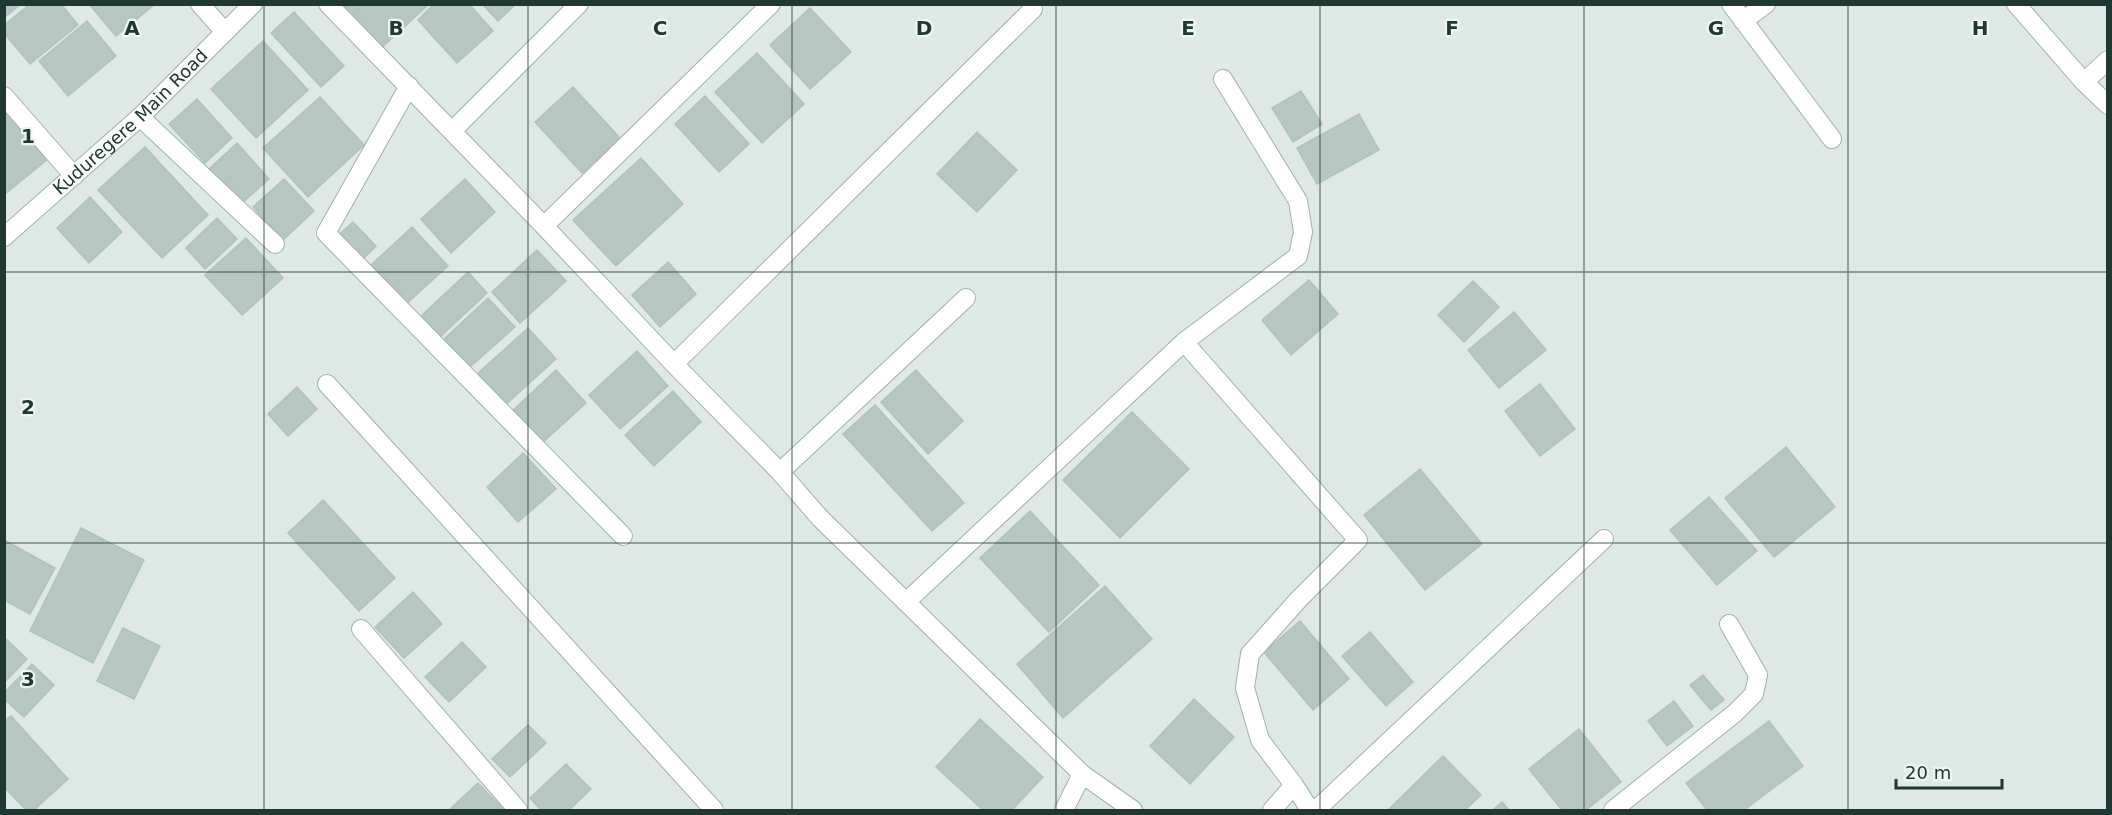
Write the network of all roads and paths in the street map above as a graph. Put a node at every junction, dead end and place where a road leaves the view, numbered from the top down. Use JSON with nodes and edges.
{"nodes":[{"id":1,"x":200,"y":4,"type":"edge"},
{"id":2,"x":253,"y":4,"type":"edge"},
{"id":3,"x":328,"y":4,"type":"edge"},
{"id":4,"x":579,"y":4,"type":"edge"},
{"id":5,"x":771,"y":4,"type":"edge"},
{"id":6,"x":1731,"y":4,"type":"edge"},
{"id":7,"x":1766,"y":4,"type":"edge"},
{"id":8,"x":2016,"y":4,"type":"edge"},
{"id":9,"x":1033,"y":9,"type":"dead end"},
{"id":10,"x":1743,"y":21,"type":"junction"},
{"id":11,"x":225,"y":32,"type":"junction"},
{"id":12,"x":2108,"y":60,"type":"edge"},
{"id":13,"x":1223,"y":79,"type":"dead end"},
{"id":14,"x":2084,"y":82,"type":"junction"},
{"id":15,"x":410,"y":86,"type":"junction"},
{"id":16,"x":4,"y":96,"type":"edge"},
{"id":17,"x":2108,"y":105,"type":"edge"},
{"id":18,"x":140,"y":117,"type":"junction"},
{"id":19,"x":453,"y":130,"type":"junction"},
{"id":20,"x":1832,"y":139,"type":"dead end"},
{"id":21,"x":74,"y":176,"type":"junction"},
{"id":22,"x":544,"y":226,"type":"junction"},
{"id":23,"x":4,"y":237,"type":"edge"},
{"id":24,"x":275,"y":244,"type":"dead end"},
{"id":25,"x":966,"y":298,"type":"dead end"},
{"id":26,"x":1184,"y":342,"type":"junction"},
{"id":27,"x":674,"y":364,"type":"junction"},
{"id":28,"x":327,"y":384,"type":"dead end"},
{"id":29,"x":780,"y":472,"type":"junction"},
{"id":30,"x":623,"y":536,"type":"dead end"},
{"id":31,"x":1604,"y":539,"type":"dead end"},
{"id":32,"x":906,"y":602,"type":"junction"},
{"id":33,"x":1729,"y":624,"type":"dead end"},
{"id":34,"x":361,"y":629,"type":"dead end"},
{"id":35,"x":1082,"y":774,"type":"junction"},
{"id":36,"x":1294,"y":785,"type":"junction"},
{"id":37,"x":518,"y":810,"type":"edge"},
{"id":38,"x":714,"y":810,"type":"edge"},
{"id":39,"x":1064,"y":810,"type":"edge"},
{"id":40,"x":1133,"y":810,"type":"edge"},
{"id":41,"x":1272,"y":810,"type":"edge"},
{"id":42,"x":1310,"y":810,"type":"edge"},
{"id":43,"x":1316,"y":810,"type":"edge"},
{"id":44,"x":1613,"y":810,"type":"edge"}],
"edges":[{"from":1,"to":11,"type":"street"},
{"from":2,"to":11,"type":"street","name":"Kuduregere Main Road"},
{"from":3,"to":15,"type":"street"},
{"from":4,"to":19,"type":"street"},
{"from":5,"to":22,"type":"street"},
{"from":6,"to":10,"type":"street"},
{"from":7,"to":10,"type":"street"},
{"from":8,"to":14,"type":"street"},
{"from":9,"to":27,"type":"street"},
{"from":10,"to":20,"type":"street"},
{"from":11,"to":18,"type":"street","name":"Kuduregere Main Road"},
{"from":12,"to":14,"type":"street"},
{"from":13,"to":26,"type":"street"},
{"from":14,"to":17,"type":"street"},
{"from":15,"to":19,"type":"street"},
{"from":15,"to":30,"type":"street"},
{"from":16,"to":21,"type":"street"},
{"from":18,"to":21,"type":"street","name":"Kuduregere Main Road"},
{"from":18,"to":24,"type":"street"},
{"from":19,"to":22,"type":"street"},
{"from":21,"to":23,"type":"street","name":"Kuduregere Main Road"},
{"from":22,"to":27,"type":"street"},
{"from":25,"to":29,"type":"street"},
{"from":26,"to":32,"type":"street"},
{"from":26,"to":36,"type":"street"},
{"from":27,"to":29,"type":"street"},
{"from":28,"to":38,"type":"street"},
{"from":29,"to":32,"type":"street"},
{"from":31,"to":43,"type":"street"},
{"from":32,"to":35,"type":"street"},
{"from":33,"to":44,"type":"street"},
{"from":34,"to":37,"type":"street"},
{"from":35,"to":39,"type":"street"},
{"from":35,"to":40,"type":"street"},
{"from":36,"to":41,"type":"street"},
{"from":36,"to":42,"type":"street"}]}
